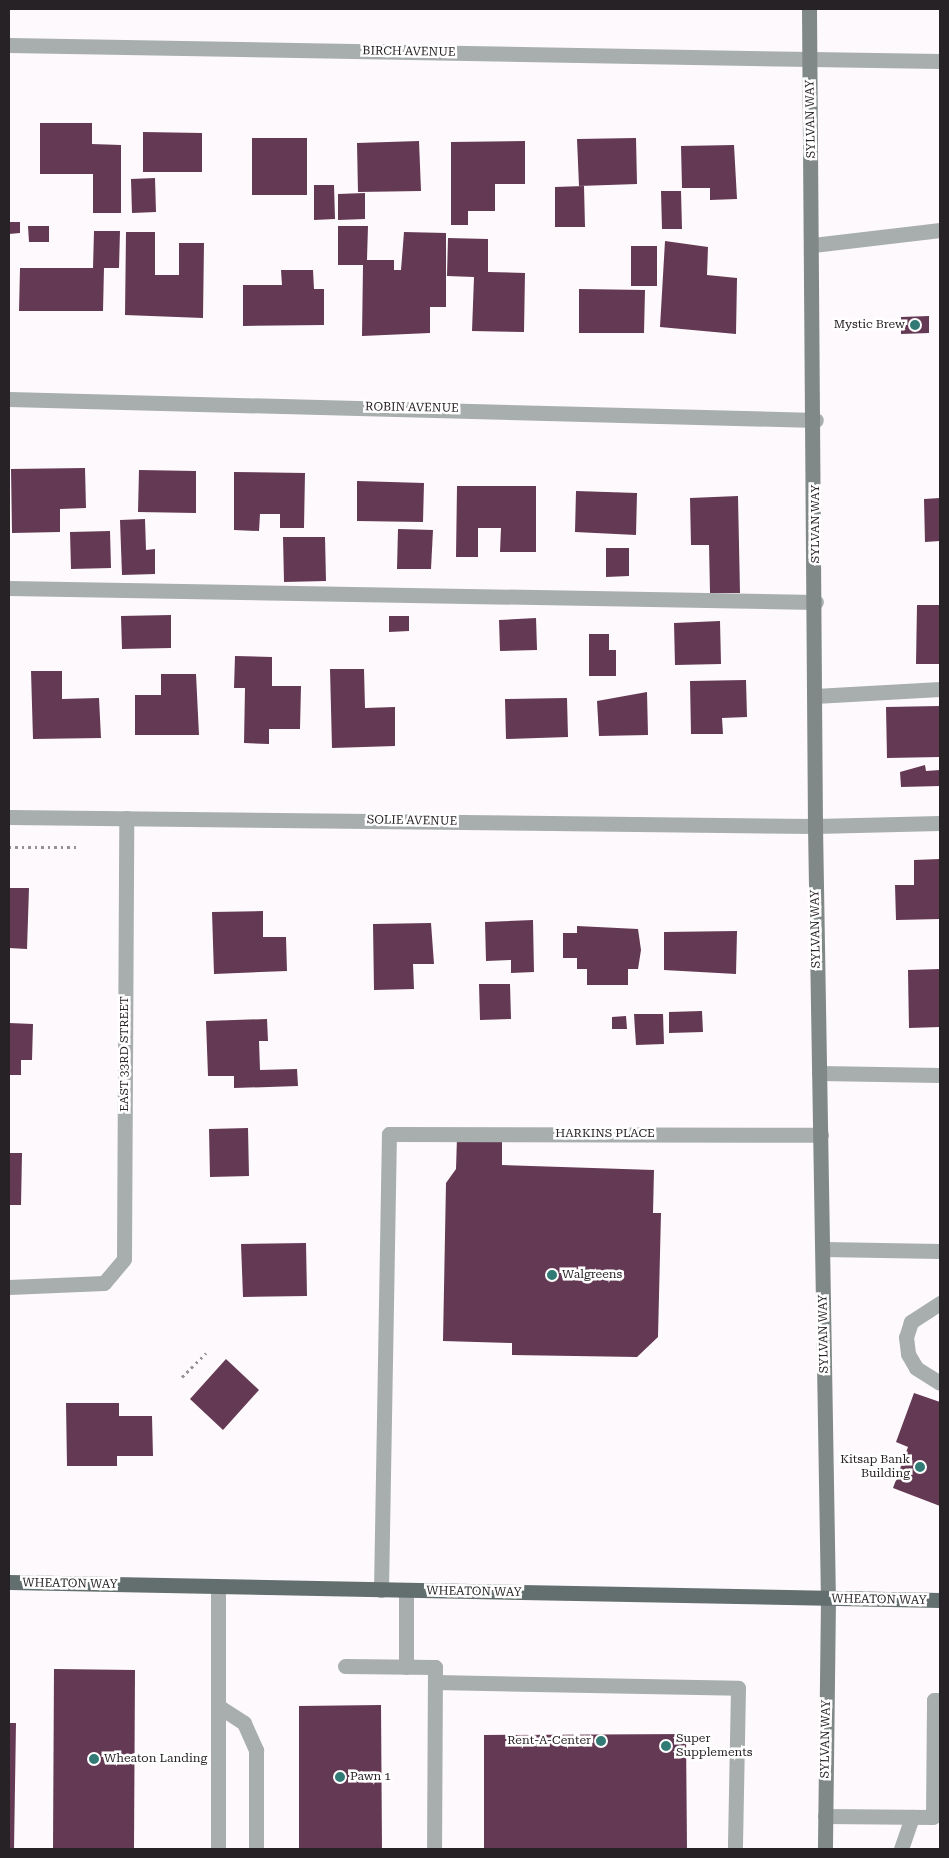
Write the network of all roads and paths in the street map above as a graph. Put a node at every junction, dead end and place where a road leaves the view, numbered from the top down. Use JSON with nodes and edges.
{"nodes":[{"id":1,"x":809,"y":9,"type":"edge"},
{"id":2,"x":9,"y":45,"type":"edge"},
{"id":3,"x":810,"y":59,"type":"junction"},
{"id":4,"x":940,"y":61,"type":"edge"},
{"id":5,"x":940,"y":230,"type":"edge"},
{"id":6,"x":813,"y":245,"type":"junction"},
{"id":7,"x":9,"y":399,"type":"edge"},
{"id":8,"x":816,"y":420,"type":"junction"},
{"id":9,"x":9,"y":588,"type":"edge"},
{"id":10,"x":816,"y":602,"type":"junction"},
{"id":11,"x":940,"y":689,"type":"edge"},
{"id":12,"x":815,"y":696,"type":"junction"},
{"id":13,"x":9,"y":817,"type":"edge"},
{"id":14,"x":126,"y":818,"type":"junction"},
{"id":15,"x":940,"y":823,"type":"edge"},
{"id":16,"x":815,"y":826,"type":"junction"},
{"id":17,"x":9,"y":847,"type":"edge"},
{"id":18,"x":77,"y":847,"type":"dead end"},
{"id":19,"x":819,"y":1073,"type":"junction"},
{"id":20,"x":940,"y":1075,"type":"edge"},
{"id":21,"x":821,"y":1135,"type":"junction"},
{"id":22,"x":823,"y":1249,"type":"junction"},
{"id":23,"x":940,"y":1251,"type":"edge"},
{"id":24,"x":9,"y":1287,"type":"edge"},
{"id":25,"x":940,"y":1303,"type":"edge"},
{"id":26,"x":206,"y":1353,"type":"dead end"},
{"id":27,"x":182,"y":1377,"type":"dead end"},
{"id":28,"x":940,"y":1383,"type":"edge"},
{"id":29,"x":9,"y":1582,"type":"edge"},
{"id":30,"x":218,"y":1587,"type":"junction"},
{"id":31,"x":381,"y":1590,"type":"junction"},
{"id":32,"x":406,"y":1591,"type":"junction"},
{"id":33,"x":828,"y":1599,"type":"junction"},
{"id":34,"x":940,"y":1600,"type":"edge"},
{"id":35,"x":345,"y":1666,"type":"dead end"},
{"id":36,"x":406,"y":1667,"type":"junction"},
{"id":37,"x":435,"y":1682,"type":"junction"},
{"id":38,"x":940,"y":1700,"type":"edge"},
{"id":39,"x":218,"y":1706,"type":"junction"},
{"id":40,"x":825,"y":1816,"type":"junction"},
{"id":41,"x":912,"y":1817,"type":"junction"},
{"id":42,"x":218,"y":1849,"type":"edge"},
{"id":43,"x":256,"y":1849,"type":"edge"},
{"id":44,"x":434,"y":1849,"type":"edge"},
{"id":45,"x":736,"y":1849,"type":"edge"},
{"id":46,"x":825,"y":1849,"type":"edge"},
{"id":47,"x":901,"y":1849,"type":"edge"}],
"edges":[{"from":1,"to":3,"type":"main road","name":"SYLVAN WAY"},
{"from":2,"to":3,"type":"street","name":"BIRCH AVENUE"},
{"from":3,"to":4,"type":"street","name":"BIRCH AVENUE"},
{"from":3,"to":6,"type":"main road","name":"SYLVAN WAY"},
{"from":5,"to":6,"type":"street"},
{"from":6,"to":8,"type":"main road","name":"SYLVAN WAY"},
{"from":7,"to":8,"type":"street","name":"ROBIN AVENUE"},
{"from":8,"to":10,"type":"main road","name":"SYLVAN WAY"},
{"from":9,"to":10,"type":"street"},
{"from":10,"to":12,"type":"main road","name":"SYLVAN WAY"},
{"from":11,"to":12,"type":"street"},
{"from":12,"to":16,"type":"main road","name":"SYLVAN WAY"},
{"from":13,"to":14,"type":"street","name":"SOLIE AVENUE"},
{"from":14,"to":16,"type":"street","name":"SOLIE AVENUE"},
{"from":14,"to":24,"type":"street","name":"EAST 33RD STREET"},
{"from":15,"to":16,"type":"street","name":"SOLIE AVENUE"},
{"from":16,"to":19,"type":"main road","name":"SYLVAN WAY"},
{"from":17,"to":18,"type":"path"},
{"from":19,"to":20,"type":"street"},
{"from":19,"to":21,"type":"main road","name":"SYLVAN WAY"},
{"from":21,"to":22,"type":"main road","name":"SYLVAN WAY"},
{"from":21,"to":31,"type":"street","name":"HARKINS PLACE"},
{"from":22,"to":23,"type":"street"},
{"from":22,"to":33,"type":"main road","name":"SYLVAN WAY"},
{"from":25,"to":28,"type":"street"},
{"from":26,"to":27,"type":"path"},
{"from":29,"to":30,"type":"main road","name":"WHEATON WAY"},
{"from":30,"to":31,"type":"main road","name":"WHEATON WAY"},
{"from":30,"to":39,"type":"street"},
{"from":31,"to":32,"type":"main road","name":"WHEATON WAY"},
{"from":32,"to":33,"type":"main road","name":"WHEATON WAY"},
{"from":32,"to":36,"type":"street"},
{"from":33,"to":34,"type":"main road","name":"WHEATON WAY"},
{"from":33,"to":40,"type":"main road","name":"SYLVAN WAY"},
{"from":35,"to":36,"type":"street"},
{"from":36,"to":37,"type":"street"},
{"from":37,"to":44,"type":"street"},
{"from":37,"to":45,"type":"street"},
{"from":38,"to":41,"type":"street"},
{"from":39,"to":42,"type":"street"},
{"from":39,"to":43,"type":"street"},
{"from":40,"to":41,"type":"street"},
{"from":40,"to":46,"type":"main road","name":"SYLVAN WAY"},
{"from":41,"to":47,"type":"street"}]}
